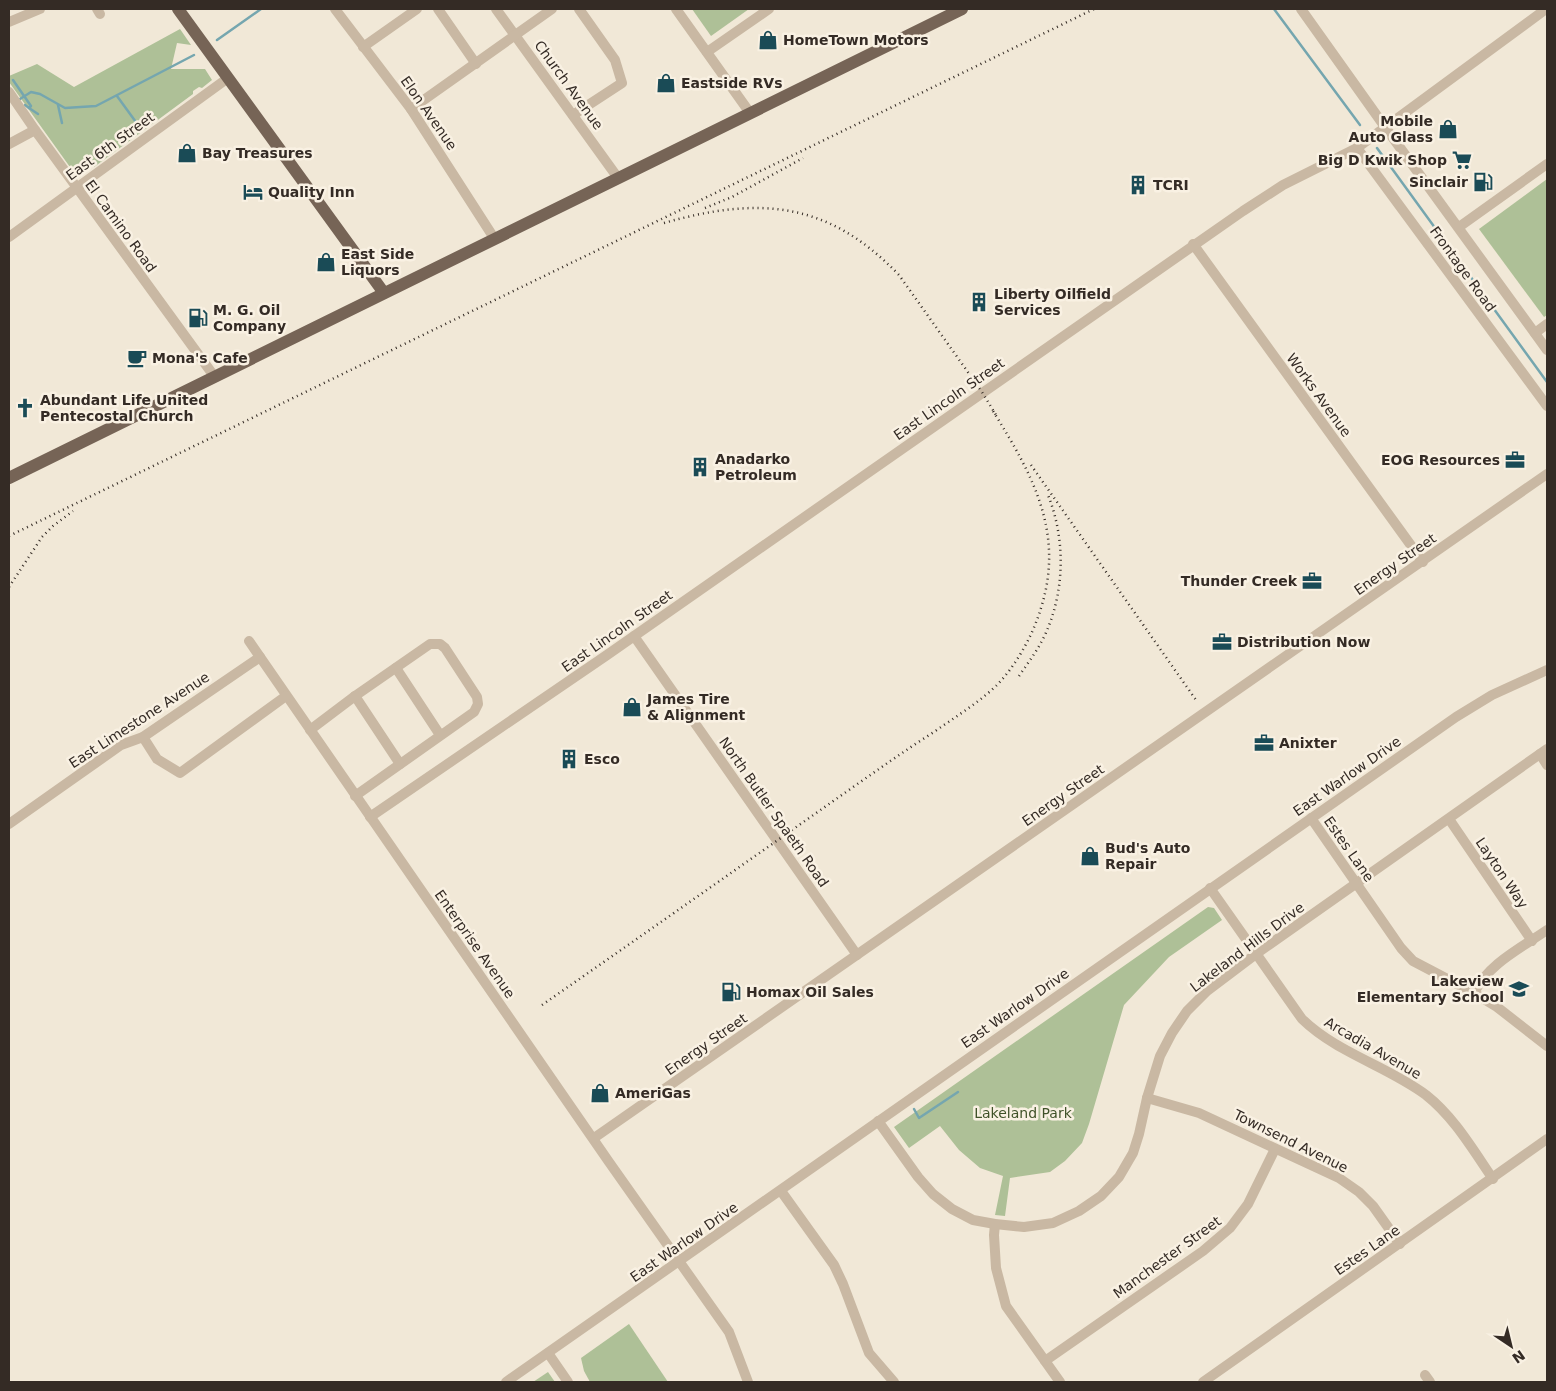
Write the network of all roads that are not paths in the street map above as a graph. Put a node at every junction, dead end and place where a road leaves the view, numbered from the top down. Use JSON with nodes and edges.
{"nodes":[{"id":1,"x":40,"y":9,"type":"edge"},
{"id":2,"x":178,"y":9,"type":"edge"},
{"id":3,"x":335,"y":9,"type":"edge"},
{"id":4,"x":416,"y":9,"type":"edge"},
{"id":5,"x":438,"y":9,"type":"edge"},
{"id":6,"x":496,"y":9,"type":"edge"},
{"id":7,"x":552,"y":9,"type":"edge"},
{"id":8,"x":580,"y":9,"type":"edge"},
{"id":9,"x":676,"y":9,"type":"edge"},
{"id":10,"x":769,"y":9,"type":"edge"},
{"id":11,"x":962,"y":9,"type":"edge"},
{"id":12,"x":1301,"y":9,"type":"edge"},
{"id":13,"x":1546,"y":9,"type":"edge"},
{"id":14,"x":9,"y":22,"type":"edge"},
{"id":15,"x":515,"y":34,"type":"junction"},
{"id":16,"x":363,"y":48,"type":"junction"},
{"id":17,"x":707,"y":52,"type":"junction"},
{"id":18,"x":476,"y":64,"type":"junction"},
{"id":19,"x":228,"y":78,"type":"junction"},
{"id":20,"x":9,"y":92,"type":"edge"},
{"id":21,"x":411,"y":109,"type":"junction"},
{"id":22,"x":750,"y":112,"type":"junction"},
{"id":23,"x":573,"y":115,"type":"junction"},
{"id":24,"x":1385,"y":127,"type":"junction"},
{"id":25,"x":35,"y":130,"type":"junction"},
{"id":26,"x":9,"y":144,"type":"edge"},
{"id":27,"x":1357,"y":148,"type":"junction"},
{"id":28,"x":1547,"y":164,"type":"edge"},
{"id":29,"x":618,"y":178,"type":"junction"},
{"id":30,"x":77,"y":188,"type":"junction"},
{"id":31,"x":1459,"y":227,"type":"junction"},
{"id":32,"x":9,"y":237,"type":"edge"},
{"id":33,"x":494,"y":238,"type":"junction"},
{"id":34,"x":1193,"y":244,"type":"junction"},
{"id":35,"x":384,"y":293,"type":"junction"},
{"id":36,"x":1547,"y":324,"type":"edge"},
{"id":37,"x":1535,"y":333,"type":"junction"},
{"id":38,"x":1547,"y":350,"type":"edge"},
{"id":39,"x":214,"y":376,"type":"junction"},
{"id":40,"x":1547,"y":406,"type":"edge"},
{"id":41,"x":1547,"y":474,"type":"edge"},
{"id":42,"x":9,"y":478,"type":"edge"},
{"id":43,"x":1423,"y":562,"type":"junction"},
{"id":44,"x":634,"y":636,"type":"junction"},
{"id":45,"x":248,"y":641,"type":"dead end"},
{"id":46,"x":260,"y":657,"type":"junction"},
{"id":47,"x":396,"y":668,"type":"junction"},
{"id":48,"x":1547,"y":670,"type":"edge"},
{"id":49,"x":286,"y":696,"type":"junction"},
{"id":50,"x":355,"y":696,"type":"junction"},
{"id":51,"x":310,"y":730,"type":"junction"},
{"id":52,"x":440,"y":735,"type":"junction"},
{"id":53,"x":143,"y":737,"type":"junction"},
{"id":54,"x":1544,"y":752,"type":"edge"},
{"id":55,"x":400,"y":764,"type":"junction"},
{"id":56,"x":1547,"y":765,"type":"edge"},
{"id":57,"x":355,"y":796,"type":"junction"},
{"id":58,"x":370,"y":817,"type":"junction"},
{"id":59,"x":1311,"y":818,"type":"junction"},
{"id":60,"x":1449,"y":819,"type":"junction"},
{"id":61,"x":9,"y":824,"type":"edge"},
{"id":62,"x":1356,"y":884,"type":"junction"},
{"id":63,"x":1210,"y":888,"type":"junction"},
{"id":64,"x":1547,"y":930,"type":"edge"},
{"id":65,"x":1532,"y":941,"type":"junction"},
{"id":66,"x":1256,"y":954,"type":"junction"},
{"id":67,"x":857,"y":955,"type":"junction"},
{"id":68,"x":1474,"y":993,"type":"junction"},
{"id":69,"x":1547,"y":1046,"type":"edge"},
{"id":70,"x":1147,"y":1098,"type":"junction"},
{"id":71,"x":878,"y":1121,"type":"junction"},
{"id":72,"x":594,"y":1138,"type":"junction"},
{"id":73,"x":1547,"y":1140,"type":"edge"},
{"id":74,"x":1275,"y":1148,"type":"junction"},
{"id":75,"x":1493,"y":1179,"type":"junction"},
{"id":76,"x":781,"y":1191,"type":"junction"},
{"id":77,"x":995,"y":1224,"type":"junction"},
{"id":78,"x":1400,"y":1244,"type":"junction"},
{"id":79,"x":680,"y":1261,"type":"junction"},
{"id":80,"x":548,"y":1353,"type":"junction"},
{"id":81,"x":1045,"y":1361,"type":"junction"},
{"id":82,"x":506,"y":1382,"type":"edge"},
{"id":83,"x":568,"y":1382,"type":"edge"},
{"id":84,"x":748,"y":1382,"type":"edge"},
{"id":85,"x":894,"y":1382,"type":"edge"},
{"id":86,"x":1060,"y":1382,"type":"edge"},
{"id":87,"x":1203,"y":1382,"type":"edge"}],
"edges":[{"from":1,"to":14,"type":"street"},
{"from":2,"to":19,"type":"main road"},
{"from":3,"to":16,"type":"street","name":"Elon Avenue"},
{"from":4,"to":16,"type":"street"},
{"from":5,"to":18,"type":"street"},
{"from":6,"to":15,"type":"street","name":"Church Avenue"},
{"from":7,"to":15,"type":"street"},
{"from":8,"to":23,"type":"street"},
{"from":9,"to":17,"type":"street"},
{"from":10,"to":17,"type":"street"},
{"from":11,"to":22,"type":"main road"},
{"from":12,"to":24,"type":"street"},
{"from":13,"to":24,"type":"street","name":"East Lincoln Street"},
{"from":15,"to":18,"type":"street"},
{"from":15,"to":23,"type":"street","name":"Church Avenue"},
{"from":16,"to":21,"type":"street","name":"Elon Avenue"},
{"from":17,"to":22,"type":"street"},
{"from":18,"to":21,"type":"street"},
{"from":19,"to":30,"type":"street","name":"East 6th Street"},
{"from":19,"to":35,"type":"main road"},
{"from":20,"to":25,"type":"street","name":"El Camino Road"},
{"from":21,"to":33,"type":"street","name":"Elon Avenue"},
{"from":22,"to":29,"type":"main road"},
{"from":23,"to":29,"type":"street","name":"Church Avenue"},
{"from":24,"to":27,"type":"street","name":"East Lincoln Street"},
{"from":24,"to":31,"type":"street"},
{"from":25,"to":26,"type":"street"},
{"from":25,"to":30,"type":"street","name":"El Camino Road"},
{"from":27,"to":34,"type":"street","name":"East Lincoln Street"},
{"from":27,"to":40,"type":"street","name":"Frontage Road"},
{"from":28,"to":31,"type":"street"},
{"from":29,"to":33,"type":"main road"},
{"from":30,"to":32,"type":"street","name":"East 6th Street"},
{"from":30,"to":39,"type":"street","name":"El Camino Road"},
{"from":31,"to":37,"type":"street"},
{"from":33,"to":35,"type":"main road"},
{"from":34,"to":43,"type":"street","name":"Works Avenue"},
{"from":34,"to":44,"type":"street","name":"East Lincoln Street"},
{"from":35,"to":39,"type":"main road"},
{"from":36,"to":37,"type":"street"},
{"from":37,"to":38,"type":"street"},
{"from":39,"to":42,"type":"main road"},
{"from":41,"to":43,"type":"street","name":"Energy Street"},
{"from":43,"to":67,"type":"street","name":"Energy Street"},
{"from":44,"to":58,"type":"street","name":"East Lincoln Street"},
{"from":44,"to":67,"type":"street","name":"North Butler Spaeth Road"},
{"from":45,"to":46,"type":"street","name":"Enterprise Avenue"},
{"from":46,"to":49,"type":"street","name":"Enterprise Avenue"},
{"from":46,"to":53,"type":"street","name":"East Limestone Avenue"},
{"from":47,"to":50,"type":"street"},
{"from":47,"to":52,"type":"street"},
{"from":47,"to":52,"type":"street"},
{"from":48,"to":59,"type":"street","name":"East Warlow Drive"},
{"from":49,"to":51,"type":"street","name":"Enterprise Avenue"},
{"from":49,"to":53,"type":"street"},
{"from":50,"to":51,"type":"street"},
{"from":50,"to":55,"type":"street"},
{"from":51,"to":57,"type":"street","name":"Enterprise Avenue"},
{"from":52,"to":55,"type":"street"},
{"from":53,"to":61,"type":"street","name":"East Limestone Avenue"},
{"from":54,"to":56,"type":"street"},
{"from":54,"to":60,"type":"street","name":"Lakeland Hills Drive"},
{"from":55,"to":57,"type":"street"},
{"from":57,"to":58,"type":"street","name":"Enterprise Avenue"},
{"from":58,"to":72,"type":"street","name":"Enterprise Avenue"},
{"from":59,"to":62,"type":"street","name":"Estes Lane"},
{"from":59,"to":63,"type":"street","name":"East Warlow Drive"},
{"from":60,"to":62,"type":"street","name":"Lakeland Hills Drive"},
{"from":60,"to":65,"type":"street","name":"Layton Way"},
{"from":62,"to":66,"type":"street","name":"Lakeland Hills Drive"},
{"from":62,"to":68,"type":"street","name":"Estes Lane"},
{"from":63,"to":66,"type":"street","name":"Arcadia Avenue"},
{"from":63,"to":71,"type":"street","name":"East Warlow Drive"},
{"from":64,"to":65,"type":"street"},
{"from":65,"to":68,"type":"street"},
{"from":66,"to":70,"type":"street","name":"Lakeland Hills Drive"},
{"from":66,"to":75,"type":"street","name":"Arcadia Avenue"},
{"from":67,"to":72,"type":"street","name":"Energy Street"},
{"from":68,"to":69,"type":"street","name":"Estes Lane"},
{"from":70,"to":74,"type":"street","name":"Townsend Avenue"},
{"from":70,"to":77,"type":"street","name":"Lakeland Hills Drive"},
{"from":71,"to":76,"type":"street","name":"East Warlow Drive"},
{"from":71,"to":77,"type":"street","name":"Lakeland Hills Drive"},
{"from":72,"to":79,"type":"street","name":"Enterprise Avenue"},
{"from":73,"to":75,"type":"street","name":"Estes Lane"},
{"from":74,"to":78,"type":"street","name":"Townsend Avenue"},
{"from":74,"to":81,"type":"street","name":"Manchester Street"},
{"from":75,"to":78,"type":"street","name":"Estes Lane"},
{"from":76,"to":79,"type":"street","name":"East Warlow Drive"},
{"from":76,"to":85,"type":"street"},
{"from":77,"to":81,"type":"street"},
{"from":78,"to":87,"type":"street","name":"Estes Lane"},
{"from":79,"to":80,"type":"street","name":"East Warlow Drive"},
{"from":79,"to":84,"type":"street","name":"Enterprise Avenue"},
{"from":80,"to":82,"type":"street","name":"East Warlow Drive"},
{"from":80,"to":83,"type":"street"},
{"from":81,"to":86,"type":"street"}]}
